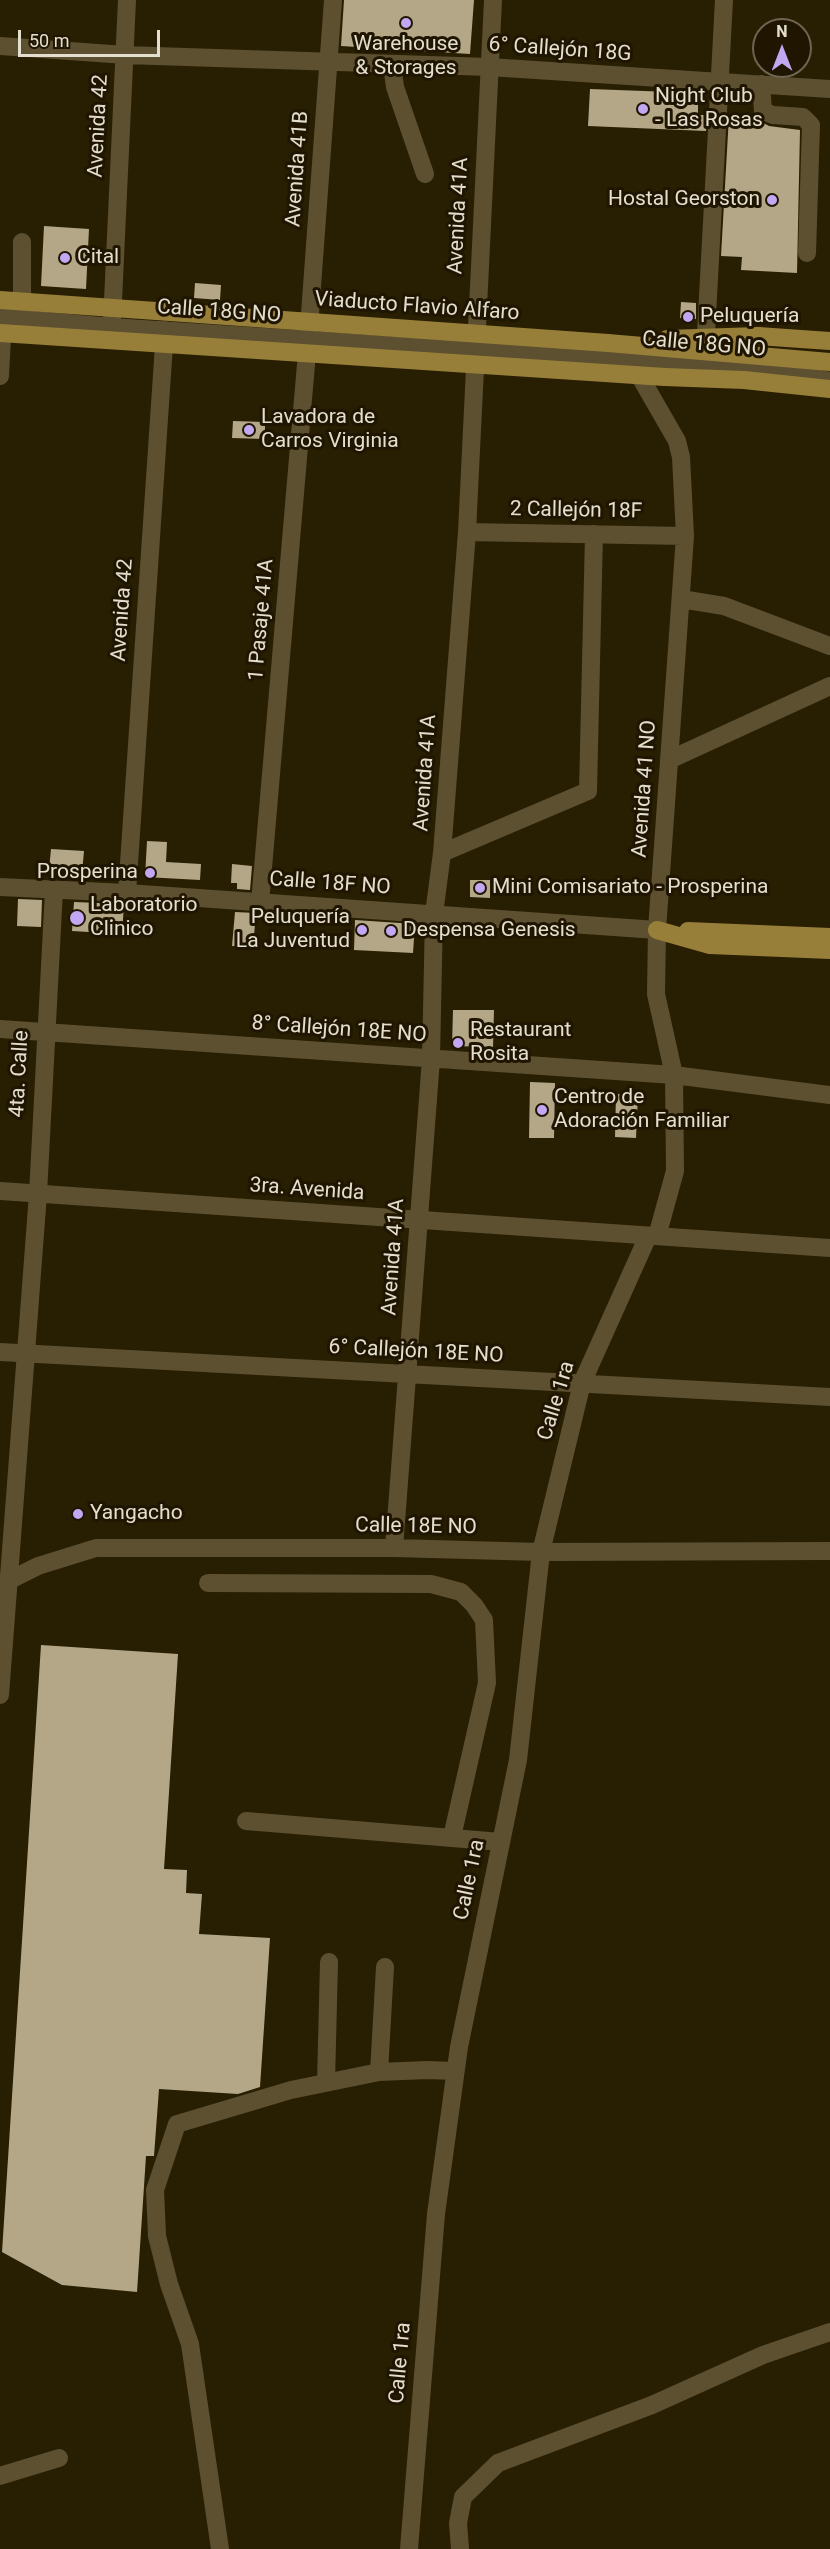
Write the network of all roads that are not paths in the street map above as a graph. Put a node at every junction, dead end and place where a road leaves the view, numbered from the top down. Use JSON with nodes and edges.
{"nodes":[{"id":1,"x":127,"y":0,"type":"edge"},
{"id":2,"x":333,"y":0,"type":"edge"},
{"id":3,"x":493,"y":0,"type":"edge"},
{"id":4,"x":724,"y":0,"type":"edge"},
{"id":5,"x":0,"y":46,"type":"edge"},
{"id":6,"x":125,"y":55,"type":"junction"},
{"id":7,"x":329,"y":61,"type":"junction"},
{"id":8,"x":392,"y":65,"type":"junction"},
{"id":9,"x":489,"y":68,"type":"junction"},
{"id":10,"x":718,"y":82,"type":"junction"},
{"id":11,"x":761,"y":84,"type":"junction"},
{"id":12,"x":830,"y":89,"type":"edge"},
{"id":13,"x":424,"y":174,"type":"dead end"},
{"id":14,"x":22,"y":242,"type":"dead end"},
{"id":15,"x":807,"y":253,"type":"dead end"},
{"id":16,"x":1,"y":317,"type":"edge"},
{"id":17,"x":22,"y":318,"type":"junction"},
{"id":18,"x":112,"y":327,"type":"junction"},
{"id":19,"x":165,"y":330,"type":"junction"},
{"id":20,"x":308,"y":341,"type":"junction"},
{"id":21,"x":830,"y":341,"type":"edge"},
{"id":22,"x":609,"y":343,"type":"junction"},
{"id":23,"x":474,"y":350,"type":"junction"},
{"id":24,"x":631,"y":361,"type":"junction"},
{"id":25,"x":821,"y":366,"type":"edge"},
{"id":26,"x":705,"y":368,"type":"junction"},
{"id":27,"x":0,"y":376,"type":"edge"},
{"id":28,"x":830,"y":380,"type":"edge"},
{"id":29,"x":830,"y":388,"type":"edge"},
{"id":30,"x":467,"y":532,"type":"junction"},
{"id":31,"x":594,"y":534,"type":"junction"},
{"id":32,"x":685,"y":536,"type":"junction"},
{"id":33,"x":681,"y":599,"type":"junction"},
{"id":34,"x":830,"y":646,"type":"edge"},
{"id":35,"x":830,"y":686,"type":"edge"},
{"id":36,"x":669,"y":760,"type":"junction"},
{"id":37,"x":442,"y":853,"type":"junction"},
{"id":38,"x":0,"y":887,"type":"edge"},
{"id":39,"x":54,"y":890,"type":"junction"},
{"id":40,"x":127,"y":893,"type":"junction"},
{"id":41,"x":260,"y":903,"type":"junction"},
{"id":42,"x":434,"y":914,"type":"junction"},
{"id":43,"x":660,"y":930,"type":"junction"},
{"id":44,"x":830,"y":936,"type":"edge"},
{"id":45,"x":830,"y":950,"type":"edge"},
{"id":46,"x":0,"y":1029,"type":"edge"},
{"id":47,"x":44,"y":1032,"type":"junction"},
{"id":48,"x":431,"y":1059,"type":"junction"},
{"id":49,"x":674,"y":1075,"type":"junction"},
{"id":50,"x":830,"y":1095,"type":"edge"},
{"id":51,"x":0,"y":1191,"type":"edge"},
{"id":52,"x":38,"y":1194,"type":"junction"},
{"id":53,"x":420,"y":1220,"type":"junction"},
{"id":54,"x":653,"y":1233,"type":"junction"},
{"id":55,"x":830,"y":1248,"type":"edge"},
{"id":56,"x":0,"y":1352,"type":"edge"},
{"id":57,"x":24,"y":1353,"type":"junction"},
{"id":58,"x":409,"y":1374,"type":"junction"},
{"id":59,"x":582,"y":1383,"type":"junction"},
{"id":60,"x":830,"y":1397,"type":"edge"},
{"id":61,"x":394,"y":1548,"type":"junction"},
{"id":62,"x":830,"y":1551,"type":"edge"},
{"id":63,"x":541,"y":1552,"type":"junction"},
{"id":64,"x":207,"y":1583,"type":"dead end"},
{"id":65,"x":4,"y":1584,"type":"edge"},
{"id":66,"x":0,"y":1695,"type":"edge"},
{"id":67,"x":246,"y":1821,"type":"dead end"},
{"id":68,"x":452,"y":1836,"type":"junction"},
{"id":69,"x":501,"y":1842,"type":"junction"},
{"id":70,"x":329,"y":1962,"type":"dead end"},
{"id":71,"x":385,"y":1967,"type":"dead end"},
{"id":72,"x":455,"y":2071,"type":"junction"},
{"id":73,"x":379,"y":2072,"type":"junction"},
{"id":74,"x":326,"y":2083,"type":"junction"},
{"id":75,"x":830,"y":2332,"type":"edge"},
{"id":76,"x":59,"y":2458,"type":"dead end"},
{"id":77,"x":0,"y":2476,"type":"edge"},
{"id":78,"x":220,"y":2549,"type":"edge"},
{"id":79,"x":409,"y":2549,"type":"edge"},
{"id":80,"x":460,"y":2549,"type":"edge"}],
"edges":[{"from":1,"to":6,"type":"street","name":"Avenida 42"},
{"from":2,"to":7,"type":"street","name":"Avenida 41B"},
{"from":3,"to":9,"type":"street","name":"Avenida 41A"},
{"from":4,"to":10,"type":"street"},
{"from":5,"to":6,"type":"street","name":"6° Callejón 18G"},
{"from":6,"to":7,"type":"street","name":"6° Callejón 18G"},
{"from":6,"to":18,"type":"street","name":"Avenida 42"},
{"from":7,"to":8,"type":"street","name":"6° Callejón 18G"},
{"from":7,"to":20,"type":"street","name":"Avenida 41B"},
{"from":8,"to":9,"type":"street","name":"6° Callejón 18G"},
{"from":8,"to":13,"type":"street"},
{"from":9,"to":10,"type":"street","name":"6° Callejón 18G"},
{"from":9,"to":23,"type":"street","name":"Avenida 41A"},
{"from":10,"to":11,"type":"street","name":"6° Callejón 18G"},
{"from":10,"to":26,"type":"street"},
{"from":11,"to":12,"type":"street","name":"6° Callejón 18G"},
{"from":11,"to":15,"type":"street"},
{"from":14,"to":17,"type":"street"},
{"from":16,"to":17,"type":"street","name":"Calle 18G NO"},
{"from":16,"to":22,"type":"main road","name":"Viaducto Flavio Alfaro","bridge":true},
{"from":16,"to":27,"type":"street"},
{"from":16,"to":29,"type":"main road","bridge":true},
{"from":17,"to":18,"type":"street","name":"Calle 18G NO"},
{"from":18,"to":19,"type":"street","name":"Calle 18G NO"},
{"from":19,"to":20,"type":"street","name":"Calle 18G NO"},
{"from":19,"to":40,"type":"street","name":"Avenida 42"},
{"from":20,"to":23,"type":"street","name":"Calle 18G NO"},
{"from":20,"to":41,"type":"street","name":"1 Pasaje 41A"},
{"from":21,"to":22,"type":"main road","bridge":true},
{"from":22,"to":25,"type":"main road","name":"Viaducto Flavio Alfaro","bridge":true},
{"from":23,"to":24,"type":"street","name":"Calle 18G NO"},
{"from":23,"to":30,"type":"street","name":"Avenida 41A"},
{"from":24,"to":26,"type":"street","name":"Calle 18G NO"},
{"from":24,"to":32,"type":"street","name":"Avenida 41 NO"},
{"from":25,"to":26,"type":"street","name":"Calle 18G NO"},
{"from":25,"to":28,"type":"main road","name":"Viaducto Flavio Alfaro"},
{"from":30,"to":31,"type":"street","name":"2 Callejón 18F"},
{"from":30,"to":37,"type":"street","name":"Avenida 41A"},
{"from":31,"to":32,"type":"street","name":"2 Callejón 18F"},
{"from":31,"to":37,"type":"street"},
{"from":32,"to":33,"type":"street","name":"Avenida 41 NO"},
{"from":33,"to":34,"type":"street"},
{"from":33,"to":36,"type":"street","name":"Avenida 41 NO"},
{"from":35,"to":36,"type":"street"},
{"from":36,"to":43,"type":"street","name":"Avenida 41 NO"},
{"from":37,"to":42,"type":"street","name":"Avenida 41A"},
{"from":38,"to":39,"type":"street","name":"Calle 18F NO"},
{"from":39,"to":40,"type":"street","name":"Calle 18F NO"},
{"from":39,"to":47,"type":"street","name":"4ta. Calle"},
{"from":40,"to":41,"type":"street","name":"Calle 18F NO"},
{"from":41,"to":42,"type":"street","name":"Calle 18F NO"},
{"from":42,"to":43,"type":"street","name":"Calle 18F NO"},
{"from":42,"to":48,"type":"street","name":"Avenida 41A"},
{"from":43,"to":44,"type":"main road"},
{"from":43,"to":45,"type":"main road"},
{"from":43,"to":49,"type":"street","name":"Avenida 41 NO"},
{"from":46,"to":47,"type":"street","name":"8° Callejón 18E NO"},
{"from":47,"to":48,"type":"street","name":"8° Callejón 18E NO"},
{"from":47,"to":52,"type":"street","name":"4ta. Calle"},
{"from":48,"to":49,"type":"street","name":"8° Callejón 18E NO"},
{"from":48,"to":53,"type":"street","name":"Avenida 41A"},
{"from":49,"to":50,"type":"street","name":"8° Callejón 18E NO"},
{"from":49,"to":54,"type":"street","name":"Avenida 41 NO"},
{"from":51,"to":52,"type":"street","name":"3ra. Avenida"},
{"from":52,"to":53,"type":"street","name":"3ra. Avenida"},
{"from":52,"to":57,"type":"street","name":"4ta. Calle"},
{"from":53,"to":54,"type":"street","name":"3ra. Avenida"},
{"from":53,"to":58,"type":"street","name":"Avenida 41A"},
{"from":54,"to":55,"type":"street","name":"3ra. Avenida"},
{"from":54,"to":59,"type":"street","name":"Calle 1ra"},
{"from":56,"to":57,"type":"street","name":"6° Callejón 18E NO"},
{"from":57,"to":58,"type":"street","name":"6° Callejón 18E NO"},
{"from":57,"to":65,"type":"street","name":"4ta. Calle"},
{"from":58,"to":59,"type":"street","name":"6° Callejón 18E NO"},
{"from":58,"to":61,"type":"street","name":"Avenida 41A"},
{"from":59,"to":60,"type":"street","name":"6° Callejón 18E NO"},
{"from":59,"to":63,"type":"street","name":"Calle 1ra"},
{"from":61,"to":63,"type":"street","name":"Calle 18E NO"},
{"from":61,"to":65,"type":"street","name":"Calle 18E NO"},
{"from":62,"to":63,"type":"street","name":"Calle 18E NO"},
{"from":63,"to":69,"type":"street","name":"Calle 1ra"},
{"from":64,"to":68,"type":"street"},
{"from":65,"to":66,"type":"street"},
{"from":67,"to":68,"type":"street"},
{"from":68,"to":69,"type":"street"},
{"from":69,"to":72,"type":"street","name":"Calle 1ra"},
{"from":70,"to":74,"type":"street"},
{"from":71,"to":73,"type":"street"},
{"from":72,"to":73,"type":"street"},
{"from":72,"to":79,"type":"street","name":"Calle 1ra"},
{"from":73,"to":74,"type":"street"},
{"from":74,"to":78,"type":"street"},
{"from":75,"to":80,"type":"street"},
{"from":76,"to":77,"type":"street"}]}
